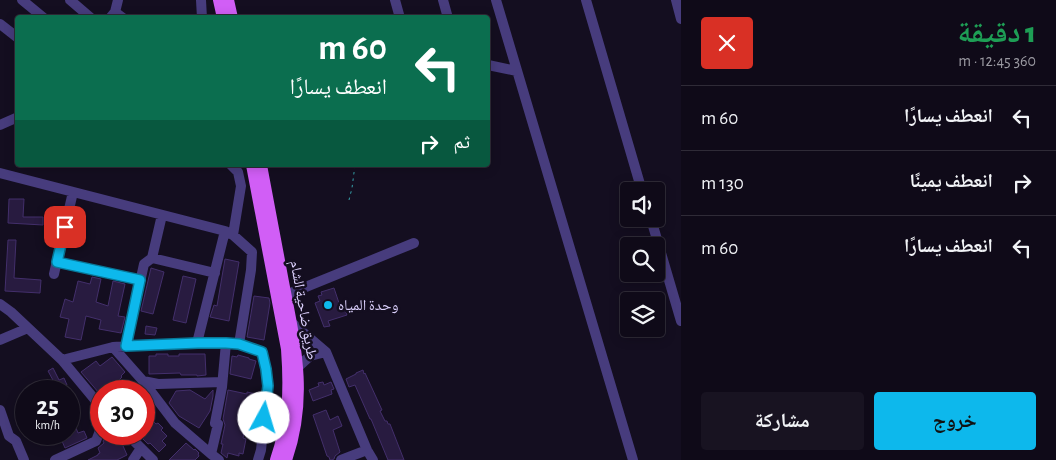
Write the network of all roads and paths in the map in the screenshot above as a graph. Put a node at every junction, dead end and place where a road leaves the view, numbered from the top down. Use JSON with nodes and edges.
{"nodes":[{"id":1,"x":22,"y":0,"type":"edge"},
{"id":2,"x":70,"y":0,"type":"edge"},
{"id":3,"x":118,"y":0,"type":"edge"},
{"id":4,"x":201,"y":0,"type":"edge"},
{"id":5,"x":219,"y":0,"type":"edge"},
{"id":6,"x":228,"y":0,"type":"edge"},
{"id":7,"x":395,"y":0,"type":"edge"},
{"id":8,"x":443,"y":0,"type":"edge"},
{"id":9,"x":496,"y":0,"type":"edge"},
{"id":10,"x":586,"y":0,"type":"edge"},
{"id":11,"x":676,"y":0,"type":"edge"},
{"id":12,"x":40,"y":15,"type":"edge"},
{"id":13,"x":88,"y":15,"type":"edge"},
{"id":14,"x":116,"y":15,"type":"edge"},
{"id":15,"x":202,"y":15,"type":"edge"},
{"id":16,"x":222,"y":15,"type":"edge"},
{"id":17,"x":231,"y":15,"type":"edge"},
{"id":18,"x":399,"y":15,"type":"edge"},
{"id":19,"x":447,"y":15,"type":"edge"},
{"id":20,"x":681,"y":19,"type":"edge"},
{"id":21,"x":0,"y":24,"type":"edge"},
{"id":22,"x":15,"y":36,"type":"edge"},
{"id":23,"x":490,"y":65,"type":"edge"},
{"id":24,"x":517,"y":71,"type":"junction"},
{"id":25,"x":15,"y":118,"type":"edge"},
{"id":26,"x":0,"y":125,"type":"edge"},
{"id":27,"x":233,"y":167,"type":"edge"},
{"id":28,"x":252,"y":167,"type":"edge"},
{"id":29,"x":260,"y":167,"type":"edge"},
{"id":30,"x":355,"y":167,"type":"edge"},
{"id":31,"x":0,"y":173,"type":"edge"},
{"id":32,"x":639,"y":182,"type":"edge"},
{"id":33,"x":73,"y":192,"type":"junction"},
{"id":34,"x":349,"y":200,"type":"dead end"},
{"id":35,"x":162,"y":215,"type":"junction"},
{"id":36,"x":653,"y":227,"type":"edge"},
{"id":37,"x":229,"y":233,"type":"junction"},
{"id":38,"x":414,"y":243,"type":"dead end"},
{"id":39,"x":152,"y":258,"type":"junction"},
{"id":40,"x":57,"y":262,"type":"junction"},
{"id":41,"x":215,"y":273,"type":"junction"},
{"id":42,"x":54,"y":274,"type":"dead end"},
{"id":43,"x":140,"y":280,"type":"junction"},
{"id":44,"x":286,"y":294,"type":"junction"},
{"id":45,"x":0,"y":304,"type":"edge"},
{"id":46,"x":681,"y":321,"type":"edge"},
{"id":47,"x":291,"y":322,"type":"junction"},
{"id":48,"x":28,"y":328,"type":"junction"},
{"id":49,"x":0,"y":340,"type":"edge"},
{"id":50,"x":198,"y":343,"type":"junction"},
{"id":51,"x":226,"y":343,"type":"junction"},
{"id":52,"x":239,"y":344,"type":"junction"},
{"id":53,"x":126,"y":346,"type":"junction"},
{"id":54,"x":113,"y":347,"type":"junction"},
{"id":55,"x":326,"y":352,"type":"junction"},
{"id":56,"x":62,"y":360,"type":"junction"},
{"id":57,"x":298,"y":367,"type":"junction"},
{"id":58,"x":142,"y":380,"type":"edge"},
{"id":59,"x":222,"y":382,"type":"junction"},
{"id":60,"x":155,"y":383,"type":"edge"},
{"id":61,"x":90,"y":394,"type":"edge"},
{"id":62,"x":155,"y":397,"type":"edge"},
{"id":63,"x":0,"y":410,"type":"edge"},
{"id":64,"x":90,"y":444,"type":"edge"},
{"id":65,"x":138,"y":445,"type":"edge"},
{"id":66,"x":141,"y":448,"type":"junction"},
{"id":67,"x":367,"y":450,"type":"junction"},
{"id":68,"x":215,"y":457,"type":"edge"},
{"id":69,"x":345,"y":459,"type":"edge"},
{"id":70,"x":24,"y":460,"type":"edge"},
{"id":71,"x":55,"y":460,"type":"edge"},
{"id":72,"x":133,"y":460,"type":"edge"},
{"id":73,"x":153,"y":460,"type":"edge"},
{"id":74,"x":258,"y":460,"type":"edge"},
{"id":75,"x":276,"y":460,"type":"edge"},
{"id":76,"x":286,"y":460,"type":"edge"},
{"id":77,"x":373,"y":460,"type":"edge"},
{"id":78,"x":633,"y":460,"type":"edge"}],
"edges":[{"from":1,"to":12,"type":"street"},
{"from":2,"to":13,"type":"street"},
{"from":3,"to":14,"type":"street"},
{"from":4,"to":15,"type":"street"},
{"from":5,"to":16,"type":"main road"},
{"from":6,"to":17,"type":"main road"},
{"from":7,"to":18,"type":"street"},
{"from":8,"to":19,"type":"street"},
{"from":9,"to":24,"type":"street"},
{"from":10,"to":32,"type":"street"},
{"from":11,"to":20,"type":"street"},
{"from":21,"to":22,"type":"street"},
{"from":23,"to":24,"type":"street"},
{"from":24,"to":78,"type":"street"},
{"from":25,"to":26,"type":"street"},
{"from":27,"to":37,"type":"street"},
{"from":28,"to":75,"type":"main road","name":"طريق ضاحية الشام"},
{"from":29,"to":44,"type":"main road","name":"طريق ضاحية الشام"},
{"from":30,"to":34,"type":"path"},
{"from":31,"to":33,"type":"street"},
{"from":33,"to":35,"type":"street"},
{"from":33,"to":40,"type":"street"},
{"from":35,"to":37,"type":"street"},
{"from":35,"to":39,"type":"street"},
{"from":36,"to":46,"type":"street"},
{"from":37,"to":41,"type":"street"},
{"from":37,"to":52,"type":"street"},
{"from":38,"to":44,"type":"street"},
{"from":39,"to":41,"type":"street"},
{"from":39,"to":43,"type":"street"},
{"from":40,"to":42,"type":"street"},
{"from":40,"to":43,"type":"street"},
{"from":41,"to":50,"type":"street"},
{"from":43,"to":53,"type":"street"},
{"from":44,"to":47,"type":"main road","name":"طريق ضاحية الشام"},
{"from":45,"to":48,"type":"street"},
{"from":47,"to":55,"type":"street"},
{"from":47,"to":57,"type":"main road","name":"طريق ضاحية الشام"},
{"from":48,"to":49,"type":"street"},
{"from":48,"to":56,"type":"street"},
{"from":50,"to":51,"type":"street"},
{"from":50,"to":53,"type":"street"},
{"from":51,"to":52,"type":"street"},
{"from":51,"to":59,"type":"street"},
{"from":52,"to":74,"type":"street"},
{"from":53,"to":54,"type":"street"},
{"from":54,"to":56,"type":"street"},
{"from":54,"to":58,"type":"street"},
{"from":55,"to":57,"type":"street"},
{"from":55,"to":67,"type":"street"},
{"from":56,"to":61,"type":"street"},
{"from":57,"to":76,"type":"main road","name":"طريق ضاحية الشام"},
{"from":59,"to":60,"type":"street"},
{"from":59,"to":68,"type":"street"},
{"from":62,"to":68,"type":"street"},
{"from":63,"to":70,"type":"street"},
{"from":64,"to":71,"type":"street"},
{"from":65,"to":66,"type":"street"},
{"from":66,"to":72,"type":"street"},
{"from":66,"to":73,"type":"street"},
{"from":67,"to":69,"type":"street"},
{"from":67,"to":77,"type":"street"}]}
